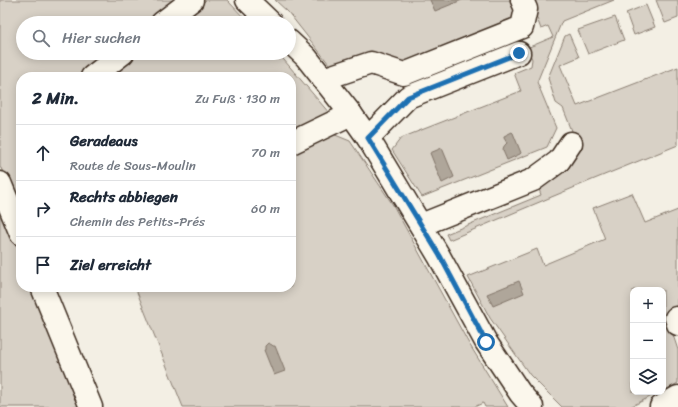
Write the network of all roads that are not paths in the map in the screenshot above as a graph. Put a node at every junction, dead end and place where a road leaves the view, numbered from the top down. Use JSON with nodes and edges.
{"nodes":[{"id":1,"x":192,"y":0,"type":"edge"},
{"id":2,"x":247,"y":0,"type":"edge"},
{"id":3,"x":522,"y":0,"type":"edge"},
{"id":4,"x":171,"y":16,"type":"edge"},
{"id":5,"x":263,"y":16,"type":"edge"},
{"id":6,"x":296,"y":48,"type":"edge"},
{"id":7,"x":519,"y":53,"type":"dead end"},
{"id":8,"x":114,"y":60,"type":"edge"},
{"id":9,"x":98,"y":72,"type":"edge"},
{"id":10,"x":323,"y":79,"type":"junction"},
{"id":11,"x":351,"y":114,"type":"junction"},
{"id":12,"x":368,"y":138,"type":"junction"},
{"id":13,"x":296,"y":141,"type":"edge"},
{"id":14,"x":571,"y":143,"type":"dead end"},
{"id":15,"x":0,"y":183,"type":"edge"},
{"id":16,"x":16,"y":222,"type":"edge"},
{"id":17,"x":421,"y":225,"type":"junction"},
{"id":18,"x":44,"y":292,"type":"edge"},
{"id":19,"x":678,"y":397,"type":"edge"},
{"id":20,"x":91,"y":407,"type":"edge"},
{"id":21,"x":532,"y":407,"type":"edge"},
{"id":22,"x":661,"y":407,"type":"edge"}],
"edges":[{"from":1,"to":4,"type":"main road"},
{"from":2,"to":5,"type":"main road"},
{"from":3,"to":10,"type":"main road"},
{"from":6,"to":10,"type":"main road"},
{"from":7,"to":12,"type":"main road"},
{"from":8,"to":9,"type":"main road"},
{"from":10,"to":11,"type":"main road"},
{"from":11,"to":12,"type":"main road"},
{"from":11,"to":13,"type":"main road"},
{"from":12,"to":17,"type":"main road"},
{"from":14,"to":17,"type":"main road"},
{"from":15,"to":16,"type":"main road"},
{"from":17,"to":21,"type":"main road"},
{"from":18,"to":20,"type":"main road"},
{"from":19,"to":22,"type":"main road"}]}
